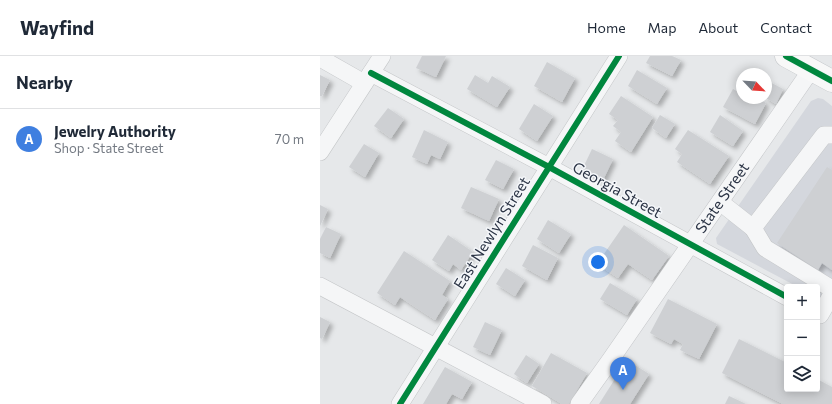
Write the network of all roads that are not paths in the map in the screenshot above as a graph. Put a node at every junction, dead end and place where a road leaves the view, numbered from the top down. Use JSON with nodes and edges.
{"nodes":[{"id":1,"x":382,"y":56,"type":"edge"},
{"id":2,"x":620,"y":56,"type":"edge"},
{"id":3,"x":786,"y":56,"type":"edge"},
{"id":4,"x":320,"y":58,"type":"edge"},
{"id":5,"x":811,"y":70,"type":"junction"},
{"id":6,"x":368,"y":78,"type":"junction"},
{"id":7,"x":832,"y":81,"type":"edge"},
{"id":8,"x":832,"y":135,"type":"edge"},
{"id":9,"x":320,"y":152,"type":"edge"},
{"id":10,"x":549,"y":167,"type":"junction"},
{"id":11,"x":720,"y":202,"type":"junction"},
{"id":12,"x":754,"y":228,"type":"junction"},
{"id":13,"x":691,"y":245,"type":"junction"},
{"id":14,"x":320,"y":286,"type":"edge"},
{"id":15,"x":832,"y":289,"type":"edge"},
{"id":16,"x":832,"y":294,"type":"edge"},
{"id":17,"x":784,"y":295,"type":"edge"},
{"id":18,"x":823,"y":316,"type":"edge"},
{"id":19,"x":436,"y":347,"type":"junction"},
{"id":20,"x":520,"y":399,"type":"edge"},
{"id":21,"x":400,"y":404,"type":"edge"},
{"id":22,"x":543,"y":404,"type":"edge"},
{"id":23,"x":579,"y":404,"type":"edge"}],
"edges":[{"from":1,"to":6,"type":"street"},
{"from":2,"to":10,"type":"street","name":"East Newlyn Street"},
{"from":3,"to":5,"type":"main road"},
{"from":4,"to":6,"type":"street","name":"Georgia Street"},
{"from":5,"to":7,"type":"main road"},
{"from":5,"to":11,"type":"street","name":"State Street"},
{"from":6,"to":9,"type":"street"},
{"from":6,"to":10,"type":"street","name":"Georgia Street"},
{"from":8,"to":12,"type":"street"},
{"from":10,"to":13,"type":"street","name":"Georgia Street"},
{"from":10,"to":19,"type":"street","name":"East Newlyn Street"},
{"from":11,"to":12,"type":"street"},
{"from":11,"to":13,"type":"street","name":"State Street"},
{"from":12,"to":15,"type":"street"},
{"from":13,"to":17,"type":"street","name":"Georgia Street"},
{"from":13,"to":23,"type":"street","name":"State Street"},
{"from":14,"to":19,"type":"street"},
{"from":16,"to":18,"type":"street"},
{"from":19,"to":20,"type":"street"},
{"from":19,"to":21,"type":"street","name":"East Newlyn Street"},
{"from":20,"to":22,"type":"street"}]}
